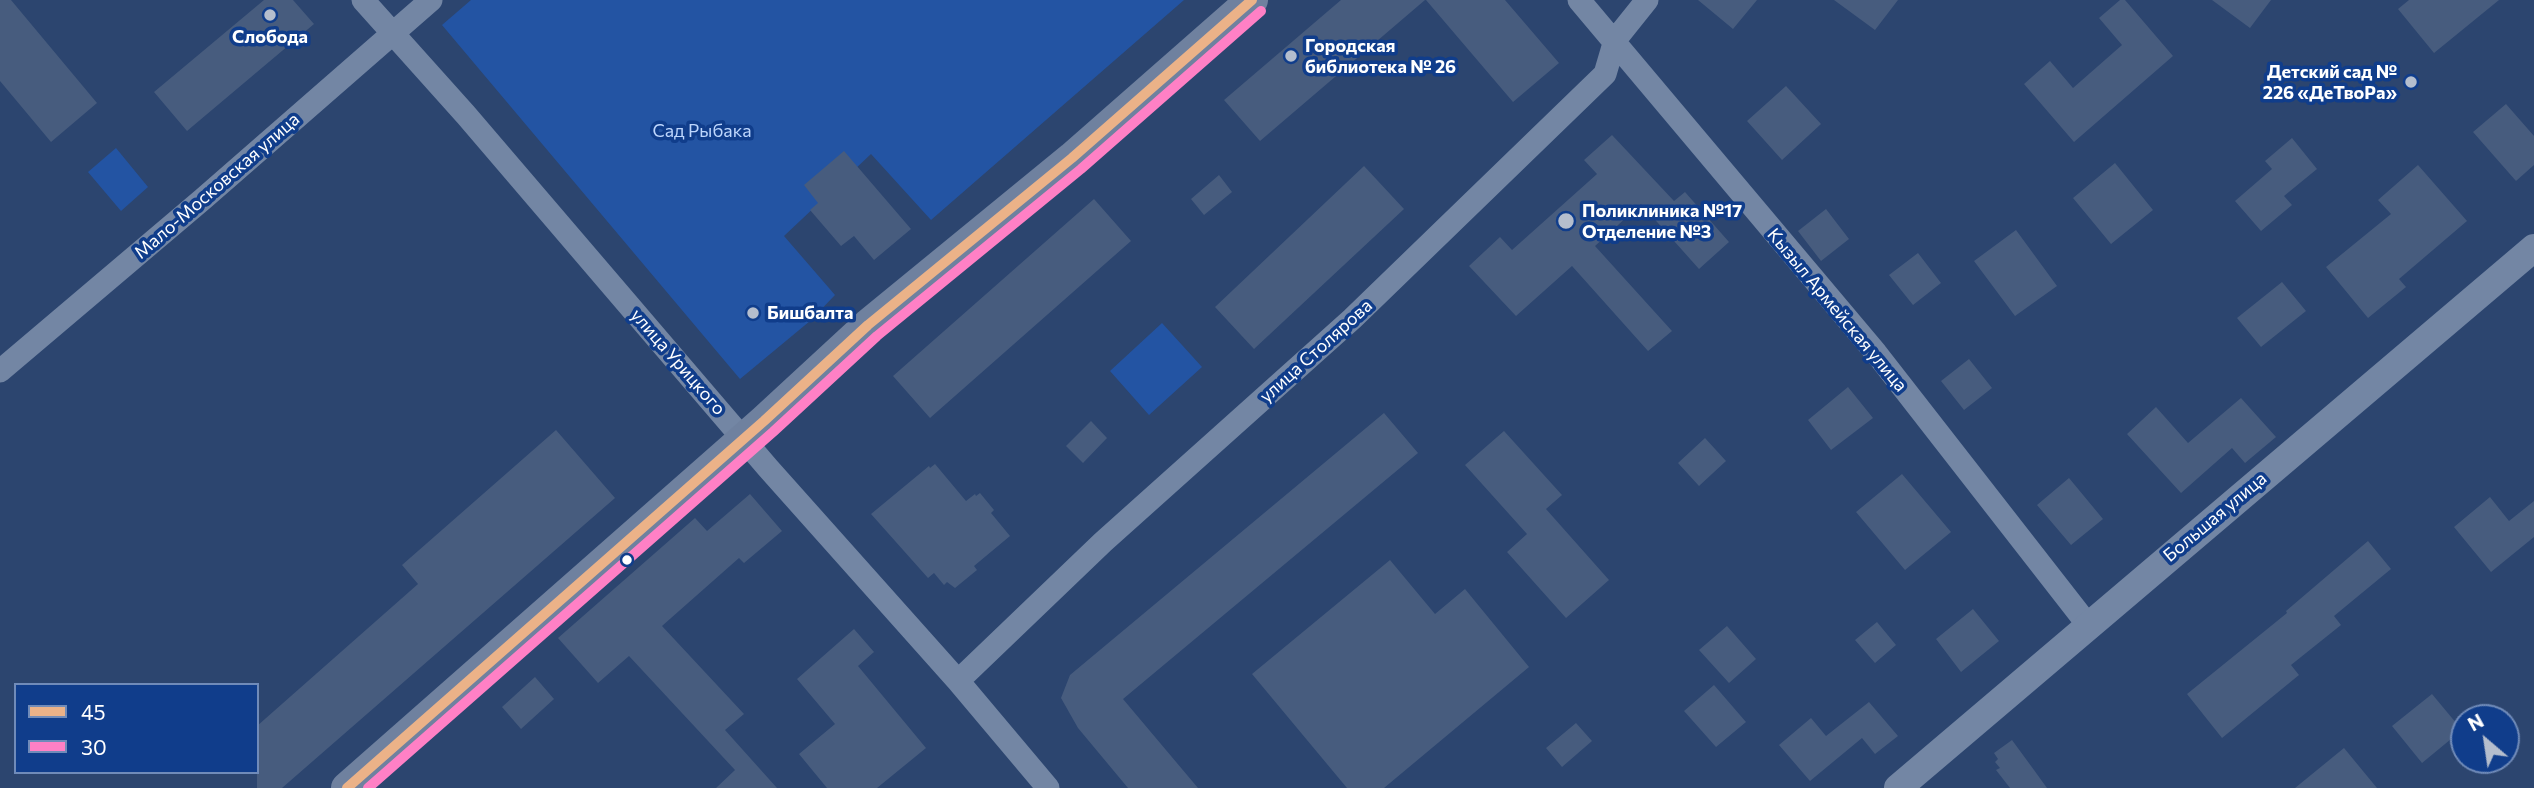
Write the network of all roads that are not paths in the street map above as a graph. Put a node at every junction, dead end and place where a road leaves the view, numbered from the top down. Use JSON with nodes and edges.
{"nodes":[{"id":1,"x":363,"y":0,"type":"edge"},
{"id":2,"x":432,"y":0,"type":"edge"},
{"id":3,"x":1252,"y":0,"type":"edge"},
{"id":4,"x":1579,"y":0,"type":"edge"},
{"id":5,"x":1647,"y":0,"type":"edge"},
{"id":6,"x":393,"y":34,"type":"junction"},
{"id":7,"x":1615,"y":40,"type":"junction"},
{"id":8,"x":2534,"y":248,"type":"edge"},
{"id":9,"x":0,"y":371,"type":"edge"},
{"id":10,"x":744,"y":438,"type":"junction"},
{"id":11,"x":2088,"y":625,"type":"junction"},
{"id":12,"x":957,"y":681,"type":"junction"},
{"id":13,"x":347,"y":788,"type":"edge"},
{"id":14,"x":1048,"y":788,"type":"edge"},
{"id":15,"x":1898,"y":788,"type":"edge"}],
"edges":[{"from":1,"to":6,"type":"street","name":"улица Урицкого"},
{"from":2,"to":6,"type":"street","name":"Мало-Московская улица"},
{"from":3,"to":10,"type":"main road"},
{"from":4,"to":7,"type":"street","name":"Кызыл Армейская улица"},
{"from":5,"to":7,"type":"street","name":"улица Столярова"},
{"from":6,"to":9,"type":"street","name":"Мало-Московская улица"},
{"from":6,"to":10,"type":"street","name":"улица Урицкого"},
{"from":7,"to":11,"type":"street","name":"Кызыл Армейская улица"},
{"from":7,"to":12,"type":"street","name":"улица Столярова"},
{"from":8,"to":11,"type":"street","name":"Большая улица"},
{"from":10,"to":12,"type":"street","name":"улица Урицкого"},
{"from":10,"to":13,"type":"main road"},
{"from":11,"to":15,"type":"street","name":"Большая улица"},
{"from":12,"to":14,"type":"street","name":"улица Урицкого"}]}
